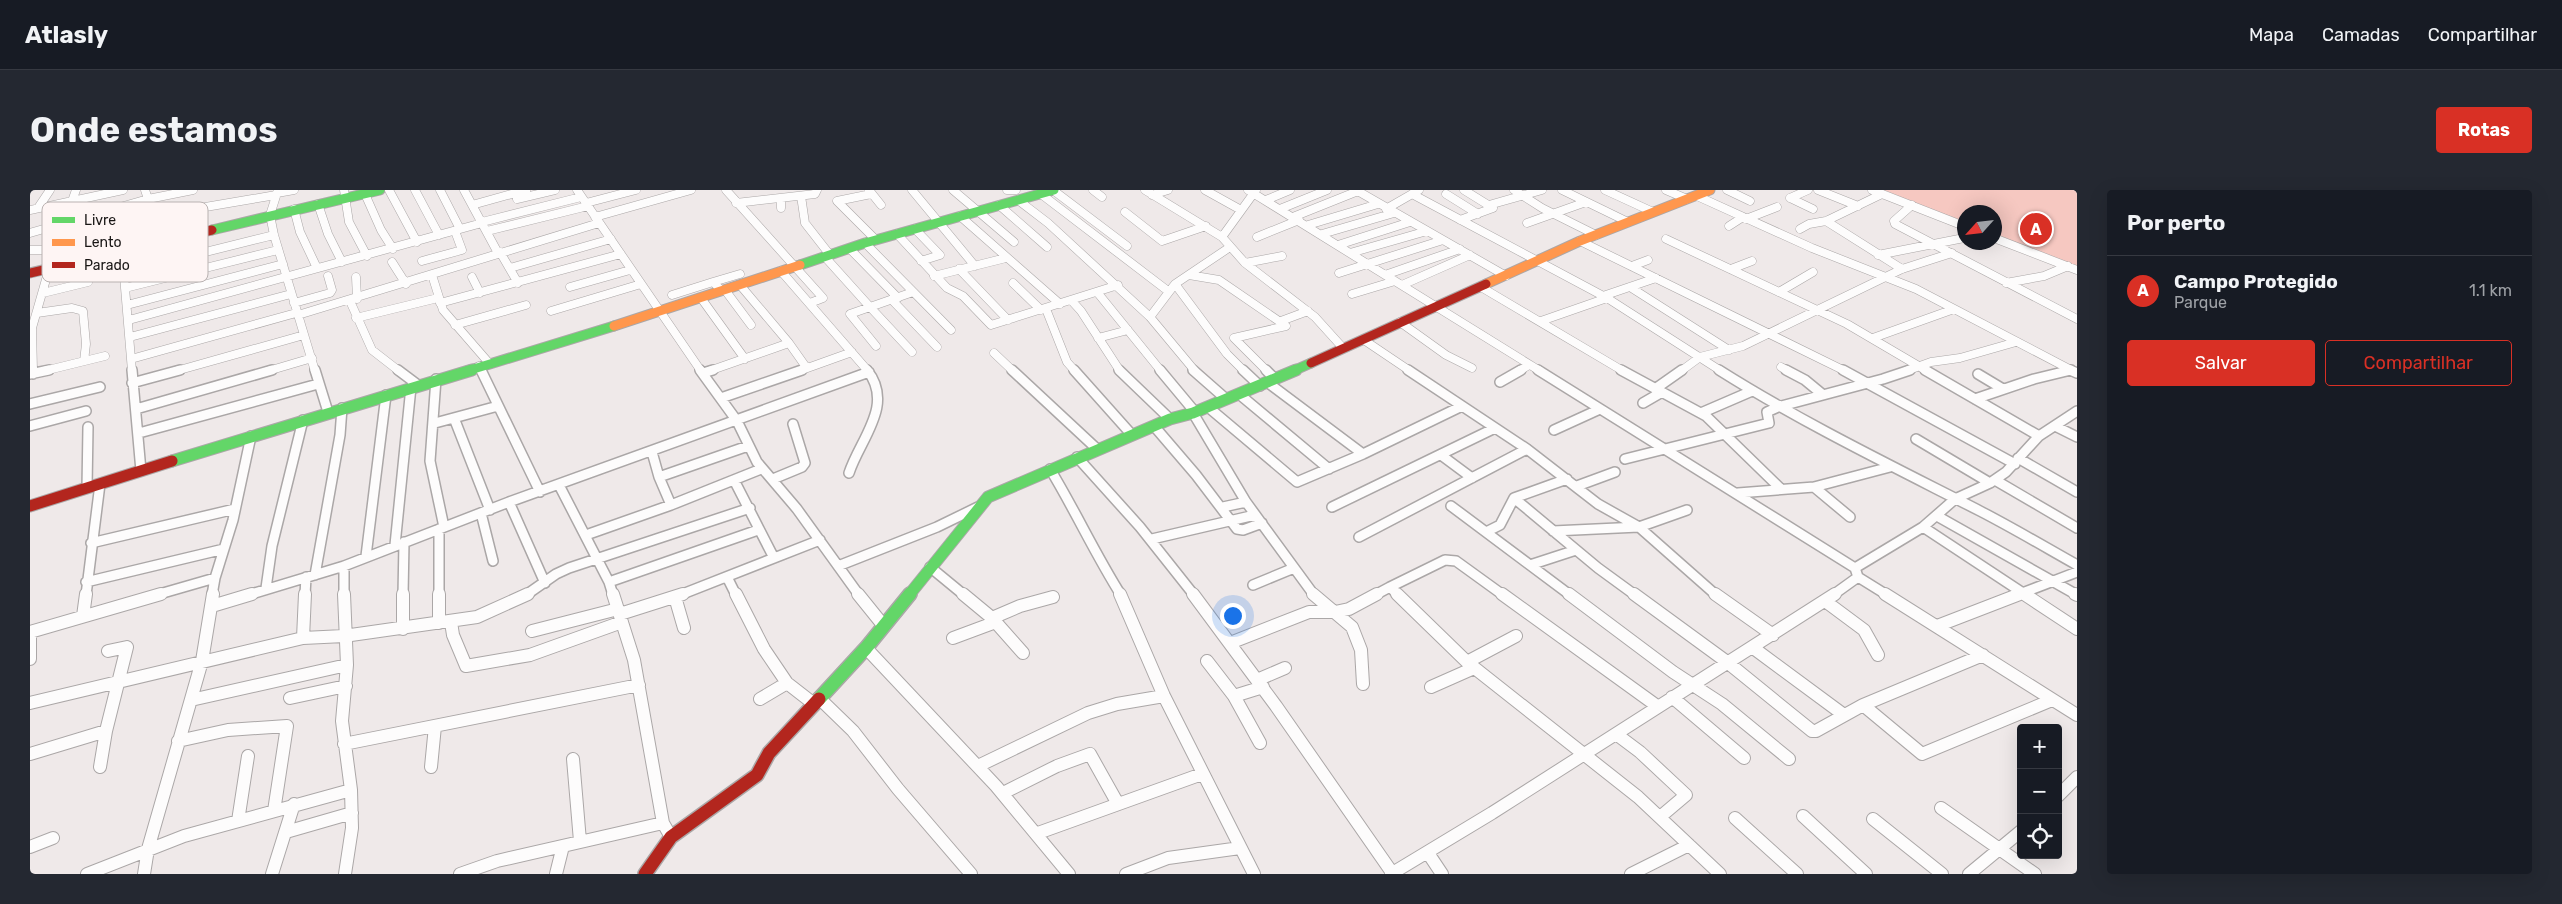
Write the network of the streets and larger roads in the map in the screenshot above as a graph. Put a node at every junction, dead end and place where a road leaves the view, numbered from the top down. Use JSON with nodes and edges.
{"nodes":[{"id":1,"x":50,"y":190,"type":"edge"},
{"id":2,"x":76,"y":190,"type":"edge"},
{"id":3,"x":123,"y":190,"type":"edge"},
{"id":4,"x":145,"y":190,"type":"edge"},
{"id":5,"x":193,"y":190,"type":"edge"},
{"id":6,"x":294,"y":190,"type":"edge"},
{"id":7,"x":379,"y":190,"type":"edge"},
{"id":8,"x":389,"y":190,"type":"edge"},
{"id":9,"x":415,"y":190,"type":"edge"},
{"id":10,"x":440,"y":190,"type":"edge"},
{"id":11,"x":466,"y":190,"type":"edge"},
{"id":12,"x":526,"y":190,"type":"edge"},
{"id":13,"x":554,"y":190,"type":"edge"},
{"id":14,"x":636,"y":190,"type":"edge"},
{"id":15,"x":691,"y":190,"type":"edge"},
{"id":16,"x":726,"y":190,"type":"edge"},
{"id":17,"x":817,"y":190,"type":"edge"},
{"id":18,"x":858,"y":190,"type":"edge"},
{"id":19,"x":912,"y":190,"type":"edge"},
{"id":20,"x":953,"y":190,"type":"edge"},
{"id":21,"x":1007,"y":190,"type":"edge"},
{"id":22,"x":1053,"y":190,"type":"edge"},
{"id":23,"x":1093,"y":190,"type":"edge"},
{"id":24,"x":1145,"y":190,"type":"edge"},
{"id":25,"x":1168,"y":190,"type":"edge"},
{"id":26,"x":1205,"y":190,"type":"edge"},
{"id":27,"x":1290,"y":190,"type":"edge"},
{"id":28,"x":1327,"y":190,"type":"edge"},
{"id":29,"x":1466,"y":190,"type":"edge"},
{"id":30,"x":1514,"y":190,"type":"edge"},
{"id":31,"x":1542,"y":190,"type":"edge"},
{"id":32,"x":1562,"y":190,"type":"edge"},
{"id":33,"x":1605,"y":190,"type":"edge"},
{"id":34,"x":1666,"y":190,"type":"edge"},
{"id":35,"x":1710,"y":190,"type":"edge"},
{"id":36,"x":1726,"y":190,"type":"edge"},
{"id":37,"x":1808,"y":190,"type":"edge"},
{"id":38,"x":1818,"y":190,"type":"edge"},
{"id":39,"x":1872,"y":190,"type":"edge"},
{"id":40,"x":758,"y":191,"type":"edge"},
{"id":41,"x":1252,"y":191,"type":"edge"},
{"id":42,"x":1357,"y":191,"type":"edge"},
{"id":43,"x":870,"y":192,"type":"edge"},
{"id":44,"x":1415,"y":192,"type":"edge"},
{"id":45,"x":277,"y":193,"type":"edge"},
{"id":46,"x":843,"y":193,"type":"dead end"},
{"id":47,"x":344,"y":194,"type":"edge"},
{"id":48,"x":365,"y":194,"type":"junction"},
{"id":49,"x":1041,"y":194,"type":"junction"},
{"id":50,"x":1446,"y":194,"type":"dead end"},
{"id":51,"x":1882,"y":194,"type":"junction"},
{"id":52,"x":1017,"y":195,"type":"edge"},
{"id":53,"x":1152,"y":195,"type":"junction"},
{"id":54,"x":1523,"y":195,"type":"junction"},
{"id":55,"x":582,"y":196,"type":"edge"},
{"id":56,"x":801,"y":196,"type":"junction"},
{"id":57,"x":1102,"y":197,"type":"dead end"},
{"id":58,"x":1692,"y":197,"type":"junction"},
{"id":59,"x":781,"y":198,"type":"junction"},
{"id":60,"x":148,"y":199,"type":"junction"},
{"id":61,"x":761,"y":199,"type":"junction"},
{"id":62,"x":71,"y":200,"type":"junction"},
{"id":63,"x":513,"y":200,"type":"dead end"},
{"id":64,"x":1266,"y":200,"type":"junction"},
{"id":65,"x":63,"y":202,"type":"edge"},
{"id":66,"x":137,"y":202,"type":"edge"},
{"id":67,"x":146,"y":202,"type":"edge"},
{"id":68,"x":1586,"y":202,"type":"junction"},
{"id":69,"x":1750,"y":202,"type":"dead end"},
{"id":70,"x":736,"y":203,"type":"junction"},
{"id":71,"x":318,"y":204,"type":"junction"},
{"id":72,"x":1378,"y":204,"type":"junction"},
{"id":73,"x":472,"y":205,"type":"junction"},
{"id":74,"x":881,"y":205,"type":"dead end"},
{"id":75,"x":1489,"y":205,"type":"junction"},
{"id":76,"x":1912,"y":205,"type":"junction"},
{"id":77,"x":208,"y":206,"type":"edge"},
{"id":78,"x":999,"y":206,"type":"junction"},
{"id":79,"x":1858,"y":206,"type":"junction"},
{"id":80,"x":1777,"y":207,"type":"dead end"},
{"id":81,"x":781,"y":208,"type":"dead end"},
{"id":82,"x":34,"y":209,"type":"edge"},
{"id":83,"x":294,"y":209,"type":"junction"},
{"id":84,"x":1280,"y":209,"type":"junction"},
{"id":85,"x":1386,"y":209,"type":"junction"},
{"id":86,"x":1813,"y":209,"type":"dead end"},
{"id":87,"x":1240,"y":210,"type":"junction"},
{"id":88,"x":978,"y":211,"type":"junction"},
{"id":89,"x":1125,"y":212,"type":"dead end"},
{"id":90,"x":1653,"y":212,"type":"junction"},
{"id":91,"x":1394,"y":213,"type":"junction"},
{"id":92,"x":1478,"y":214,"type":"junction"},
{"id":93,"x":1553,"y":214,"type":"junction"},
{"id":94,"x":270,"y":215,"type":"junction"},
{"id":95,"x":960,"y":216,"type":"junction"},
{"id":96,"x":1296,"y":218,"type":"junction"},
{"id":97,"x":1745,"y":218,"type":"junction"},
{"id":98,"x":597,"y":220,"type":"junction"},
{"id":99,"x":1460,"y":220,"type":"junction"},
{"id":100,"x":1826,"y":221,"type":"junction"},
{"id":101,"x":482,"y":222,"type":"junction"},
{"id":102,"x":940,"y":222,"type":"junction"},
{"id":103,"x":1410,"y":222,"type":"junction"},
{"id":104,"x":1628,"y":222,"type":"junction"},
{"id":105,"x":1527,"y":223,"type":"dead end"},
{"id":106,"x":1957,"y":223,"type":"edge"},
{"id":107,"x":1206,"y":226,"type":"junction"},
{"id":108,"x":1308,"y":226,"type":"junction"},
{"id":109,"x":1729,"y":226,"type":"dead end"},
{"id":110,"x":42,"y":229,"type":"edge"},
{"id":111,"x":915,"y":229,"type":"junction"},
{"id":112,"x":1800,"y":229,"type":"dead end"},
{"id":113,"x":457,"y":230,"type":"junction"},
{"id":114,"x":208,"y":231,"type":"edge"},
{"id":115,"x":487,"y":231,"type":"junction"},
{"id":116,"x":1427,"y":231,"type":"junction"},
{"id":117,"x":30,"y":233,"type":"edge"},
{"id":118,"x":896,"y":234,"type":"junction"},
{"id":119,"x":1322,"y":234,"type":"junction"},
{"id":120,"x":439,"y":235,"type":"junction"},
{"id":121,"x":1596,"y":235,"type":"junction"},
{"id":122,"x":274,"y":236,"type":"junction"},
{"id":123,"x":1222,"y":236,"type":"junction"},
{"id":124,"x":1257,"y":237,"type":"dead end"},
{"id":125,"x":610,"y":239,"type":"junction"},
{"id":126,"x":1666,"y":239,"type":"dead end"},
{"id":127,"x":1443,"y":240,"type":"junction"},
{"id":128,"x":1957,"y":240,"type":"edge"},
{"id":129,"x":1580,"y":241,"type":"junction"},
{"id":130,"x":2002,"y":241,"type":"edge"},
{"id":131,"x":417,"y":242,"type":"junction"},
{"id":132,"x":870,"y":242,"type":"junction"},
{"id":133,"x":1014,"y":242,"type":"dead end"},
{"id":134,"x":1936,"y":244,"type":"junction"},
{"id":135,"x":1338,"y":245,"type":"junction"},
{"id":136,"x":1127,"y":246,"type":"dead end"},
{"id":137,"x":1230,"y":247,"type":"junction"},
{"id":138,"x":1047,"y":248,"type":"dead end"},
{"id":139,"x":393,"y":249,"type":"junction"},
{"id":140,"x":850,"y":249,"type":"junction"},
{"id":141,"x":1460,"y":249,"type":"junction"},
{"id":142,"x":278,"y":250,"type":"junction"},
{"id":143,"x":208,"y":252,"type":"edge"},
{"id":144,"x":499,"y":253,"type":"junction"},
{"id":145,"x":1350,"y":253,"type":"junction"},
{"id":146,"x":1952,"y":253,"type":"junction"},
{"id":147,"x":621,"y":254,"type":"junction"},
{"id":148,"x":1878,"y":254,"type":"junction"},
{"id":149,"x":1470,"y":255,"type":"junction"},
{"id":150,"x":367,"y":256,"type":"junction"},
{"id":151,"x":828,"y":256,"type":"junction"},
{"id":152,"x":1282,"y":256,"type":"dead end"},
{"id":153,"x":1006,"y":258,"type":"junction"},
{"id":154,"x":1648,"y":260,"type":"dead end"},
{"id":155,"x":422,"y":261,"type":"dead end"},
{"id":156,"x":921,"y":261,"type":"junction"},
{"id":157,"x":1540,"y":261,"type":"junction"},
{"id":158,"x":1752,"y":261,"type":"dead end"},
{"id":159,"x":342,"y":262,"type":"junction"},
{"id":160,"x":392,"y":262,"type":"dead end"},
{"id":161,"x":1246,"y":263,"type":"junction"},
{"id":162,"x":283,"y":264,"type":"junction"},
{"id":163,"x":1370,"y":265,"type":"junction"},
{"id":164,"x":975,"y":266,"type":"junction"},
{"id":165,"x":1632,"y":266,"type":"junction"},
{"id":166,"x":2068,"y":266,"type":"junction"},
{"id":167,"x":208,"y":267,"type":"edge"},
{"id":168,"x":317,"y":268,"type":"junction"},
{"id":169,"x":510,"y":268,"type":"junction"},
{"id":170,"x":787,"y":269,"type":"junction"},
{"id":171,"x":1731,"y":269,"type":"junction"},
{"id":172,"x":1902,"y":269,"type":"junction"},
{"id":173,"x":630,"y":270,"type":"junction"},
{"id":174,"x":959,"y":270,"type":"junction"},
{"id":175,"x":2077,"y":270,"type":"edge"},
{"id":176,"x":1813,"y":272,"type":"dead end"},
{"id":177,"x":1339,"y":274,"type":"dead end"},
{"id":178,"x":432,"y":275,"type":"junction"},
{"id":179,"x":1385,"y":275,"type":"junction"},
{"id":180,"x":328,"y":276,"type":"dead end"},
{"id":181,"x":934,"y":276,"type":"junction"},
{"id":182,"x":1189,"y":276,"type":"junction"},
{"id":183,"x":1506,"y":276,"type":"junction"},
{"id":184,"x":356,"y":277,"type":"dead end"},
{"id":185,"x":472,"y":277,"type":"dead end"},
{"id":186,"x":1886,"y":277,"type":"junction"},
{"id":187,"x":288,"y":278,"type":"junction"},
{"id":188,"x":1656,"y":278,"type":"junction"},
{"id":189,"x":740,"y":279,"type":"junction"},
{"id":190,"x":46,"y":282,"type":"edge"},
{"id":191,"x":88,"y":282,"type":"dead end"},
{"id":192,"x":125,"y":282,"type":"edge"},
{"id":193,"x":149,"y":282,"type":"edge"},
{"id":194,"x":2006,"y":282,"type":"junction"},
{"id":195,"x":518,"y":283,"type":"junction"},
{"id":196,"x":1013,"y":283,"type":"dead end"},
{"id":197,"x":1398,"y":283,"type":"junction"},
{"id":198,"x":406,"y":284,"type":"junction"},
{"id":199,"x":641,"y":284,"type":"junction"},
{"id":200,"x":1118,"y":285,"type":"junction"},
{"id":201,"x":1481,"y":286,"type":"junction"},
{"id":202,"x":570,"y":287,"type":"dead end"},
{"id":203,"x":1630,"y":287,"type":"junction"},
{"id":204,"x":125,"y":288,"type":"junction"},
{"id":205,"x":720,"y":288,"type":"junction"},
{"id":206,"x":1171,"y":288,"type":"junction"},
{"id":207,"x":913,"y":292,"type":"junction"},
{"id":208,"x":1097,"y":292,"type":"junction"},
{"id":209,"x":1779,"y":292,"type":"junction"},
{"id":210,"x":480,"y":293,"type":"junction"},
{"id":211,"x":291,"y":294,"type":"junction"},
{"id":212,"x":1352,"y":294,"type":"dead end"},
{"id":213,"x":42,"y":295,"type":"junction"},
{"id":214,"x":672,"y":295,"type":"dead end"},
{"id":215,"x":1605,"y":297,"type":"junction"},
{"id":216,"x":701,"y":298,"type":"junction"},
{"id":217,"x":895,"y":299,"type":"junction"},
{"id":218,"x":30,"y":300,"type":"edge"},
{"id":219,"x":354,"y":300,"type":"junction"},
{"id":220,"x":1071,"y":300,"type":"junction"},
{"id":221,"x":439,"y":301,"type":"junction"},
{"id":222,"x":294,"y":303,"type":"junction"},
{"id":223,"x":810,"y":303,"type":"junction"},
{"id":224,"x":526,"y":304,"type":"dead end"},
{"id":225,"x":1060,"y":304,"type":"junction"},
{"id":226,"x":127,"y":305,"type":"junction"},
{"id":227,"x":1437,"y":306,"type":"junction"},
{"id":228,"x":870,"y":307,"type":"junction"},
{"id":229,"x":1954,"y":309,"type":"junction"},
{"id":230,"x":1043,"y":310,"type":"junction"},
{"id":231,"x":1819,"y":310,"type":"junction"},
{"id":232,"x":551,"y":311,"type":"dead end"},
{"id":233,"x":1308,"y":311,"type":"junction"},
{"id":234,"x":659,"y":312,"type":"junction"},
{"id":235,"x":297,"y":314,"type":"junction"},
{"id":236,"x":1150,"y":316,"type":"junction"},
{"id":237,"x":34,"y":317,"type":"edge"},
{"id":238,"x":356,"y":318,"type":"junction"},
{"id":239,"x":2077,"y":319,"type":"edge"},
{"id":240,"x":129,"y":320,"type":"junction"},
{"id":241,"x":1008,"y":320,"type":"junction"},
{"id":242,"x":1281,"y":321,"type":"junction"},
{"id":243,"x":1541,"y":321,"type":"junction"},
{"id":244,"x":1400,"y":322,"type":"junction"},
{"id":245,"x":455,"y":325,"type":"junction"},
{"id":246,"x":752,"y":325,"type":"dead end"},
{"id":247,"x":951,"y":330,"type":"dead end"},
{"id":248,"x":1128,"y":330,"type":"junction"},
{"id":249,"x":1771,"y":333,"type":"junction"},
{"id":250,"x":304,"y":335,"type":"junction"},
{"id":251,"x":130,"y":337,"type":"junction"},
{"id":252,"x":1098,"y":338,"type":"junction"},
{"id":253,"x":1873,"y":338,"type":"junction"},
{"id":254,"x":1364,"y":340,"type":"junction"},
{"id":255,"x":31,"y":341,"type":"edge"},
{"id":256,"x":2016,"y":342,"type":"junction"},
{"id":257,"x":789,"y":344,"type":"junction"},
{"id":258,"x":876,"y":346,"type":"dead end"},
{"id":259,"x":937,"y":346,"type":"dead end"},
{"id":260,"x":1343,"y":348,"type":"junction"},
{"id":261,"x":1729,"y":350,"type":"junction"},
{"id":262,"x":852,"y":352,"type":"junction"},
{"id":263,"x":912,"y":352,"type":"dead end"},
{"id":264,"x":994,"y":353,"type":"dead end"},
{"id":265,"x":105,"y":356,"type":"dead end"},
{"id":266,"x":1700,"y":357,"type":"junction"},
{"id":267,"x":312,"y":358,"type":"junction"},
{"id":268,"x":130,"y":359,"type":"junction"},
{"id":269,"x":745,"y":359,"type":"junction"},
{"id":270,"x":84,"y":361,"type":"junction"},
{"id":271,"x":484,"y":365,"type":"junction"},
{"id":272,"x":1530,"y":365,"type":"junction"},
{"id":273,"x":1918,"y":366,"type":"junction"},
{"id":274,"x":806,"y":367,"type":"junction"},
{"id":275,"x":1781,"y":367,"type":"dead end"},
{"id":276,"x":1472,"y":368,"type":"dead end"},
{"id":277,"x":703,"y":372,"type":"junction"},
{"id":278,"x":869,"y":372,"type":"junction"},
{"id":279,"x":2074,"y":372,"type":"edge"},
{"id":280,"x":31,"y":374,"type":"edge"},
{"id":281,"x":1978,"y":374,"type":"dead end"},
{"id":282,"x":436,"y":379,"type":"junction"},
{"id":283,"x":1267,"y":382,"type":"junction"},
{"id":284,"x":1500,"y":382,"type":"dead end"},
{"id":285,"x":132,"y":383,"type":"junction"},
{"id":286,"x":1867,"y":383,"type":"junction"},
{"id":287,"x":318,"y":384,"type":"junction"},
{"id":288,"x":415,"y":386,"type":"junction"},
{"id":289,"x":100,"y":387,"type":"dead end"},
{"id":290,"x":2003,"y":389,"type":"junction"},
{"id":291,"x":1659,"y":391,"type":"junction"},
{"id":292,"x":1752,"y":392,"type":"junction"},
{"id":293,"x":1239,"y":394,"type":"junction"},
{"id":294,"x":1822,"y":394,"type":"junction"},
{"id":295,"x":386,"y":395,"type":"junction"},
{"id":296,"x":720,"y":398,"type":"junction"},
{"id":297,"x":1226,"y":399,"type":"junction"},
{"id":298,"x":1976,"y":399,"type":"junction"},
{"id":299,"x":1643,"y":403,"type":"dead end"},
{"id":300,"x":30,"y":404,"type":"edge"},
{"id":301,"x":498,"y":406,"type":"junction"},
{"id":302,"x":1462,"y":406,"type":"junction"},
{"id":303,"x":1208,"y":407,"type":"junction"},
{"id":304,"x":1778,"y":407,"type":"junction"},
{"id":305,"x":342,"y":408,"type":"junction"},
{"id":306,"x":136,"y":409,"type":"junction"},
{"id":307,"x":1600,"y":409,"type":"junction"},
{"id":308,"x":2077,"y":411,"type":"edge"},
{"id":309,"x":86,"y":412,"type":"dead end"},
{"id":310,"x":328,"y":412,"type":"junction"},
{"id":311,"x":1194,"y":412,"type":"junction"},
{"id":312,"x":1700,"y":413,"type":"junction"},
{"id":313,"x":454,"y":418,"type":"junction"},
{"id":314,"x":1170,"y":419,"type":"junction"},
{"id":315,"x":303,"y":420,"type":"junction"},
{"id":316,"x":737,"y":422,"type":"junction"},
{"id":317,"x":435,"y":423,"type":"junction"},
{"id":318,"x":793,"y":424,"type":"dead end"},
{"id":319,"x":30,"y":426,"type":"edge"},
{"id":320,"x":1154,"y":426,"type":"junction"},
{"id":321,"x":2055,"y":426,"type":"junction"},
{"id":322,"x":88,"y":427,"type":"dead end"},
{"id":323,"x":1495,"y":428,"type":"junction"},
{"id":324,"x":1554,"y":430,"type":"dead end"},
{"id":325,"x":139,"y":433,"type":"junction"},
{"id":326,"x":1726,"y":434,"type":"junction"},
{"id":327,"x":1132,"y":435,"type":"junction"},
{"id":328,"x":251,"y":436,"type":"junction"},
{"id":329,"x":2039,"y":436,"type":"junction"},
{"id":330,"x":2077,"y":437,"type":"edge"},
{"id":331,"x":1916,"y":439,"type":"dead end"},
{"id":332,"x":748,"y":446,"type":"junction"},
{"id":333,"x":1662,"y":447,"type":"junction"},
{"id":334,"x":1097,"y":449,"type":"junction"},
{"id":335,"x":1527,"y":449,"type":"junction"},
{"id":336,"x":652,"y":452,"type":"junction"},
{"id":337,"x":1362,"y":454,"type":"junction"},
{"id":338,"x":1441,"y":455,"type":"junction"},
{"id":339,"x":1077,"y":458,"type":"junction"},
{"id":340,"x":1625,"y":458,"type":"dead end"},
{"id":341,"x":2016,"y":461,"type":"junction"},
{"id":342,"x":1890,"y":467,"type":"junction"},
{"id":343,"x":761,"y":469,"type":"junction"},
{"id":344,"x":1050,"y":469,"type":"junction"},
{"id":345,"x":1329,"y":469,"type":"junction"},
{"id":346,"x":142,"y":471,"type":"junction"},
{"id":347,"x":1615,"y":472,"type":"dead end"},
{"id":348,"x":849,"y":473,"type":"dead end"},
{"id":349,"x":659,"y":477,"type":"junction"},
{"id":350,"x":1472,"y":478,"type":"junction"},
{"id":351,"x":773,"y":479,"type":"junction"},
{"id":352,"x":1567,"y":479,"type":"junction"},
{"id":353,"x":734,"y":480,"type":"junction"},
{"id":354,"x":1992,"y":481,"type":"junction"},
{"id":355,"x":100,"y":484,"type":"junction"},
{"id":356,"x":559,"y":485,"type":"junction"},
{"id":357,"x":1577,"y":486,"type":"junction"},
{"id":358,"x":1814,"y":487,"type":"junction"},
{"id":359,"x":87,"y":488,"type":"junction"},
{"id":360,"x":1781,"y":489,"type":"junction"},
{"id":361,"x":540,"y":492,"type":"junction"},
{"id":362,"x":2077,"y":492,"type":"edge"},
{"id":363,"x":1738,"y":493,"type":"junction"},
{"id":364,"x":1514,"y":498,"type":"junction"},
{"id":365,"x":1955,"y":499,"type":"junction"},
{"id":366,"x":509,"y":502,"type":"junction"},
{"id":367,"x":1246,"y":502,"type":"junction"},
{"id":368,"x":671,"y":505,"type":"junction"},
{"id":369,"x":30,"y":506,"type":"edge"},
{"id":370,"x":1451,"y":506,"type":"dead end"},
{"id":371,"x":1223,"y":507,"type":"junction"},
{"id":372,"x":1332,"y":507,"type":"dead end"},
{"id":373,"x":750,"y":508,"type":"junction"},
{"id":374,"x":978,"y":508,"type":"junction"},
{"id":375,"x":235,"y":509,"type":"junction"},
{"id":376,"x":1687,"y":510,"type":"dead end"},
{"id":377,"x":486,"y":511,"type":"junction"},
{"id":378,"x":1937,"y":516,"type":"junction"},
{"id":379,"x":1850,"y":517,"type":"dead end"},
{"id":380,"x":1231,"y":519,"type":"junction"},
{"id":381,"x":1258,"y":519,"type":"junction"},
{"id":382,"x":1638,"y":527,"type":"junction"},
{"id":383,"x":1923,"y":527,"type":"junction"},
{"id":384,"x":441,"y":528,"type":"junction"},
{"id":385,"x":2077,"y":528,"type":"edge"},
{"id":386,"x":758,"y":530,"type":"junction"},
{"id":387,"x":1553,"y":531,"type":"junction"},
{"id":388,"x":1486,"y":532,"type":"junction"},
{"id":389,"x":586,"y":535,"type":"junction"},
{"id":390,"x":1359,"y":537,"type":"dead end"},
{"id":391,"x":1152,"y":539,"type":"junction"},
{"id":392,"x":820,"y":540,"type":"junction"},
{"id":393,"x":90,"y":543,"type":"junction"},
{"id":394,"x":400,"y":544,"type":"junction"},
{"id":395,"x":224,"y":548,"type":"junction"},
{"id":396,"x":1576,"y":550,"type":"junction"},
{"id":397,"x":366,"y":556,"type":"junction"},
{"id":398,"x":774,"y":558,"type":"junction"},
{"id":399,"x":598,"y":560,"type":"junction"},
{"id":400,"x":493,"y":561,"type":"dead end"},
{"id":401,"x":1530,"y":565,"type":"junction"},
{"id":402,"x":2077,"y":565,"type":"edge"},
{"id":403,"x":344,"y":566,"type":"junction"},
{"id":404,"x":838,"y":566,"type":"junction"},
{"id":405,"x":930,"y":567,"type":"junction"},
{"id":406,"x":1294,"y":568,"type":"junction"},
{"id":407,"x":1857,"y":572,"type":"junction"},
{"id":408,"x":2077,"y":572,"type":"edge"},
{"id":409,"x":310,"y":576,"type":"junction"},
{"id":410,"x":727,"y":577,"type":"junction"},
{"id":411,"x":215,"y":578,"type":"junction"},
{"id":412,"x":2052,"y":581,"type":"junction"},
{"id":413,"x":86,"y":582,"type":"junction"},
{"id":414,"x":545,"y":582,"type":"junction"},
{"id":415,"x":609,"y":582,"type":"junction"},
{"id":416,"x":1253,"y":585,"type":"dead end"},
{"id":417,"x":1390,"y":587,"type":"junction"},
{"id":418,"x":266,"y":588,"type":"junction"},
{"id":419,"x":2024,"y":594,"type":"junction"},
{"id":420,"x":2077,"y":595,"type":"edge"},
{"id":421,"x":675,"y":597,"type":"junction"},
{"id":422,"x":1053,"y":597,"type":"dead end"},
{"id":423,"x":1825,"y":601,"type":"junction"},
{"id":424,"x":212,"y":606,"type":"junction"},
{"id":425,"x":1335,"y":612,"type":"junction"},
{"id":426,"x":620,"y":615,"type":"junction"},
{"id":427,"x":83,"y":616,"type":"junction"},
{"id":428,"x":994,"y":620,"type":"junction"},
{"id":429,"x":451,"y":622,"type":"junction"},
{"id":430,"x":439,"y":623,"type":"junction"},
{"id":431,"x":883,"y":625,"type":"junction"},
{"id":432,"x":1936,"y":626,"type":"junction"},
{"id":433,"x":684,"y":628,"type":"dead end"},
{"id":434,"x":403,"y":629,"type":"junction"},
{"id":435,"x":2077,"y":629,"type":"edge"},
{"id":436,"x":532,"y":631,"type":"dead end"},
{"id":437,"x":30,"y":633,"type":"edge"},
{"id":438,"x":1773,"y":635,"type":"junction"},
{"id":439,"x":344,"y":636,"type":"junction"},
{"id":440,"x":1516,"y":636,"type":"dead end"},
{"id":441,"x":302,"y":638,"type":"junction"},
{"id":442,"x":953,"y":638,"type":"dead end"},
{"id":443,"x":1230,"y":643,"type":"junction"},
{"id":444,"x":1752,"y":647,"type":"junction"},
{"id":445,"x":866,"y":648,"type":"junction"},
{"id":446,"x":108,"y":651,"type":"dead end"},
{"id":447,"x":1023,"y":653,"type":"dead end"},
{"id":448,"x":1983,"y":654,"type":"junction"},
{"id":449,"x":1878,"y":655,"type":"dead end"},
{"id":450,"x":30,"y":659,"type":"edge"},
{"id":451,"x":202,"y":661,"type":"junction"},
{"id":452,"x":1208,"y":661,"type":"dead end"},
{"id":453,"x":1727,"y":662,"type":"junction"},
{"id":454,"x":347,"y":665,"type":"junction"},
{"id":455,"x":1471,"y":665,"type":"junction"},
{"id":456,"x":1285,"y":668,"type":"dead end"},
{"id":457,"x":118,"y":682,"type":"junction"},
{"id":458,"x":786,"y":683,"type":"junction"},
{"id":459,"x":1260,"y":683,"type":"junction"},
{"id":460,"x":1363,"y":684,"type":"dead end"},
{"id":461,"x":1692,"y":684,"type":"junction"},
{"id":462,"x":638,"y":685,"type":"junction"},
{"id":463,"x":346,"y":686,"type":"junction"},
{"id":464,"x":1431,"y":687,"type":"dead end"},
{"id":465,"x":1164,"y":696,"type":"junction"},
{"id":466,"x":1234,"y":696,"type":"junction"},
{"id":467,"x":1672,"y":697,"type":"junction"},
{"id":468,"x":290,"y":698,"type":"dead end"},
{"id":469,"x":760,"y":699,"type":"dead end"},
{"id":470,"x":191,"y":700,"type":"junction"},
{"id":471,"x":2052,"y":700,"type":"junction"},
{"id":472,"x":817,"y":701,"type":"junction"},
{"id":473,"x":30,"y":703,"type":"edge"},
{"id":474,"x":1863,"y":705,"type":"junction"},
{"id":475,"x":1658,"y":706,"type":"junction"},
{"id":476,"x":1844,"y":715,"type":"junction"},
{"id":477,"x":2077,"y":715,"type":"edge"},
{"id":478,"x":435,"y":726,"type":"junction"},
{"id":479,"x":106,"y":731,"type":"junction"},
{"id":480,"x":1616,"y":734,"type":"junction"},
{"id":481,"x":178,"y":741,"type":"junction"},
{"id":482,"x":1260,"y":743,"type":"dead end"},
{"id":483,"x":344,"y":744,"type":"junction"},
{"id":484,"x":30,"y":754,"type":"edge"},
{"id":485,"x":1586,"y":754,"type":"junction"},
{"id":486,"x":248,"y":756,"type":"dead end"},
{"id":487,"x":574,"y":758,"type":"dead end"},
{"id":488,"x":1744,"y":758,"type":"dead end"},
{"id":489,"x":1789,"y":759,"type":"dead end"},
{"id":490,"x":978,"y":766,"type":"junction"},
{"id":491,"x":431,"y":767,"type":"dead end"},
{"id":492,"x":100,"y":768,"type":"dead end"},
{"id":493,"x":1202,"y":774,"type":"junction"},
{"id":494,"x":2077,"y":777,"type":"edge"},
{"id":495,"x":351,"y":790,"type":"junction"},
{"id":496,"x":2062,"y":792,"type":"edge"},
{"id":497,"x":1003,"y":793,"type":"junction"},
{"id":498,"x":294,"y":804,"type":"junction"},
{"id":499,"x":1118,"y":804,"type":"junction"},
{"id":500,"x":1941,"y":808,"type":"dead end"},
{"id":501,"x":274,"y":811,"type":"junction"},
{"id":502,"x":352,"y":812,"type":"junction"},
{"id":503,"x":1803,"y":816,"type":"dead end"},
{"id":504,"x":1660,"y":817,"type":"junction"},
{"id":505,"x":1735,"y":818,"type":"dead end"},
{"id":506,"x":1873,"y":819,"type":"dead end"},
{"id":507,"x":238,"y":820,"type":"junction"},
{"id":508,"x":663,"y":824,"type":"junction"},
{"id":509,"x":286,"y":832,"type":"junction"},
{"id":510,"x":1038,"y":833,"type":"junction"},
{"id":511,"x":2017,"y":834,"type":"edge"},
{"id":512,"x":671,"y":837,"type":"junction"},
{"id":513,"x":53,"y":838,"type":"dead end"},
{"id":514,"x":580,"y":841,"type":"junction"},
{"id":515,"x":30,"y":846,"type":"edge"},
{"id":516,"x":563,"y":846,"type":"junction"},
{"id":517,"x":1689,"y":846,"type":"junction"},
{"id":518,"x":1240,"y":848,"type":"junction"},
{"id":519,"x":2000,"y":848,"type":"junction"},
{"id":520,"x":148,"y":849,"type":"junction"},
{"id":521,"x":1428,"y":853,"type":"junction"},
{"id":522,"x":1636,"y":873,"type":"edge"},
{"id":523,"x":87,"y":874,"type":"edge"},
{"id":524,"x":144,"y":874,"type":"edge"},
{"id":525,"x":272,"y":874,"type":"edge"},
{"id":526,"x":345,"y":874,"type":"edge"},
{"id":527,"x":460,"y":874,"type":"edge"},
{"id":528,"x":556,"y":874,"type":"edge"},
{"id":529,"x":645,"y":874,"type":"edge"},
{"id":530,"x":971,"y":874,"type":"edge"},
{"id":531,"x":1068,"y":874,"type":"edge"},
{"id":532,"x":1126,"y":874,"type":"edge"},
{"id":533,"x":1254,"y":874,"type":"edge"},
{"id":534,"x":1392,"y":874,"type":"edge"},
{"id":535,"x":1442,"y":874,"type":"edge"},
{"id":536,"x":1720,"y":874,"type":"edge"},
{"id":537,"x":1797,"y":874,"type":"edge"},
{"id":538,"x":1866,"y":874,"type":"edge"},
{"id":539,"x":1942,"y":874,"type":"edge"},
{"id":540,"x":1969,"y":874,"type":"edge"},
{"id":541,"x":2035,"y":874,"type":"edge"}],
"edges":[{"from":1,"to":82,"type":"street"},
{"from":2,"to":62,"type":"street"},
{"from":3,"to":62,"type":"street"},
{"from":4,"to":60,"type":"street"},
{"from":5,"to":60,"type":"street"},
{"from":6,"to":45,"type":"street"},
{"from":7,"to":48,"type":"street"},
{"from":8,"to":131,"type":"street"},
{"from":9,"to":120,"type":"street"},
{"from":10,"to":113,"type":"street"},
{"from":11,"to":73,"type":"street"},
{"from":12,"to":73,"type":"street"},
{"from":13,"to":63,"type":"street"},
{"from":14,"to":55,"type":"street"},
{"from":15,"to":98,"type":"street"},
{"from":16,"to":70,"type":"street"},
{"from":17,"to":56,"type":"street"},
{"from":18,"to":46,"type":"street"},
{"from":19,"to":102,"type":"street"},
{"from":20,"to":88,"type":"street"},
{"from":21,"to":52,"type":"street"},
{"from":22,"to":49,"type":"street"},
{"from":22,"to":136,"type":"street"},
{"from":23,"to":57,"type":"street"},
{"from":24,"to":53,"type":"street"},
{"from":25,"to":53,"type":"street"},
{"from":26,"to":87,"type":"street"},
{"from":27,"to":64,"type":"street"},
{"from":28,"to":84,"type":"street"},
{"from":29,"to":75,"type":"street"},
{"from":30,"to":54,"type":"street"},
{"from":31,"to":54,"type":"street"},
{"from":32,"to":68,"type":"street"},
{"from":33,"to":90,"type":"street"},
{"from":34,"to":58,"type":"street"},
{"from":35,"to":58,"type":"street"},
{"from":36,"to":69,"type":"street"},
{"from":37,"to":86,"type":"street"},
{"from":38,"to":79,"type":"street"},
{"from":39,"to":51,"type":"street"},
{"from":40,"to":61,"type":"street"},
{"from":41,"to":64,"type":"street"},
{"from":41,"to":87,"type":"street"},
{"from":42,"to":72,"type":"street"},
{"from":42,"to":96,"type":"street"},
{"from":43,"to":74,"type":"street"},
{"from":43,"to":132,"type":"street"},
{"from":44,"to":85,"type":"street"},
{"from":44,"to":99,"type":"street"},
{"from":45,"to":77,"type":"street"},
{"from":45,"to":94,"type":"street"},
{"from":47,"to":48,"type":"street"},
{"from":47,"to":71,"type":"street"},
{"from":47,"to":150,"type":"street"},
{"from":48,"to":139,"type":"street"},
{"from":49,"to":52,"type":"street"},
{"from":49,"to":206,"type":"street"},
{"from":50,"to":92,"type":"street"},
{"from":51,"to":76,"type":"street"},
{"from":51,"to":79,"type":"street"},
{"from":52,"to":78,"type":"street"},
{"from":52,"to":200,"type":"street"},
{"from":53,"to":107,"type":"street"},
{"from":54,"to":75,"type":"street"},
{"from":54,"to":93,"type":"street"},
{"from":55,"to":98,"type":"street"},
{"from":55,"to":101,"type":"street"},
{"from":55,"to":115,"type":"street"},
{"from":56,"to":59,"type":"street"},
{"from":56,"to":151,"type":"street"},
{"from":58,"to":90,"type":"street"},
{"from":58,"to":97,"type":"street"},
{"from":59,"to":61,"type":"street"},
{"from":59,"to":81,"type":"street"},
{"from":60,"to":66,"type":"street"},
{"from":60,"to":67,"type":"street"},
{"from":61,"to":70,"type":"street"},
{"from":62,"to":65,"type":"street"},
{"from":64,"to":84,"type":"street"},
{"from":68,"to":93,"type":"street"},
{"from":68,"to":104,"type":"street"},
{"from":70,"to":170,"type":"street"},
{"from":71,"to":83,"type":"street"},
{"from":71,"to":159,"type":"street"},
{"from":72,"to":85,"type":"street"},
{"from":72,"to":108,"type":"street"},
{"from":73,"to":101,"type":"street"},
{"from":75,"to":92,"type":"street"},
{"from":76,"to":106,"type":"street"},
{"from":76,"to":134,"type":"street"},
{"from":78,"to":88,"type":"street"},
{"from":78,"to":138,"type":"street"},
{"from":79,"to":100,"type":"street"},
{"from":80,"to":97,"type":"street"},
{"from":83,"to":94,"type":"street"},
{"from":83,"to":168,"type":"street"},
{"from":84,"to":96,"type":"street"},
{"from":85,"to":91,"type":"street"},
{"from":87,"to":123,"type":"street"},
{"from":88,"to":95,"type":"street"},
{"from":88,"to":133,"type":"street"},
{"from":89,"to":107,"type":"street"},
{"from":90,"to":104,"type":"street"},
{"from":91,"to":103,"type":"street"},
{"from":91,"to":119,"type":"street"},
{"from":92,"to":99,"type":"street"},
{"from":93,"to":105,"type":"street"},
{"from":93,"to":121,"type":"street"},
{"from":94,"to":114,"type":"street"},
{"from":94,"to":122,"type":"street"},
{"from":95,"to":102,"type":"street"},
{"from":95,"to":153,"type":"street"},
{"from":96,"to":108,"type":"street"},
{"from":96,"to":124,"type":"street"},
{"from":97,"to":109,"type":"street"},
{"from":97,"to":186,"type":"street"},
{"from":98,"to":125,"type":"street"},
{"from":98,"to":144,"type":"street"},
{"from":99,"to":157,"type":"street"},
{"from":100,"to":112,"type":"street"},
{"from":100,"to":148,"type":"street"},
{"from":101,"to":113,"type":"street"},
{"from":101,"to":115,"type":"street"},
{"from":102,"to":111,"type":"street"},
{"from":102,"to":164,"type":"street"},
{"from":103,"to":116,"type":"street"},
{"from":103,"to":135,"type":"street"},
{"from":104,"to":121,"type":"street"},
{"from":107,"to":123,"type":"street"},
{"from":108,"to":119,"type":"street"},
{"from":110,"to":117,"type":"street"},
{"from":111,"to":118,"type":"street"},
{"from":111,"to":156,"type":"street"},
{"from":113,"to":120,"type":"street"},
{"from":113,"to":155,"type":"street"},
{"from":115,"to":144,"type":"street"},
{"from":116,"to":127,"type":"street"},
{"from":116,"to":145,"type":"street"},
{"from":118,"to":132,"type":"street"},
{"from":118,"to":156,"type":"street"},
{"from":119,"to":135,"type":"street"},
{"from":120,"to":131,"type":"street"},
{"from":121,"to":129,"type":"street"},
{"from":122,"to":142,"type":"street"},
{"from":122,"to":143,"type":"street"},
{"from":123,"to":137,"type":"street"},
{"from":125,"to":147,"type":"street"},
{"from":125,"to":169,"type":"street"},
{"from":126,"to":171,"type":"street"},
{"from":127,"to":141,"type":"street"},
{"from":127,"to":163,"type":"street"},
{"from":128,"to":134,"type":"street"},
{"from":129,"to":157,"type":"street"},
{"from":129,"to":165,"type":"street"},
{"from":130,"to":166,"type":"street"},
{"from":131,"to":139,"type":"street"},
{"from":132,"to":140,"type":"street"},
{"from":132,"to":207,"type":"street"},
{"from":134,"to":146,"type":"street"},
{"from":134,"to":148,"type":"street"},
{"from":135,"to":145,"type":"street"},
{"from":137,"to":161,"type":"street"},
{"from":137,"to":182,"type":"street"},
{"from":139,"to":150,"type":"street"},
{"from":140,"to":151,"type":"street"},
{"from":140,"to":217,"type":"street"},
{"from":141,"to":149,"type":"street"},
{"from":141,"to":179,"type":"street"},
{"from":142,"to":162,"type":"street"},
{"from":142,"to":167,"type":"street"},
{"from":144,"to":169,"type":"street"},
{"from":144,"to":178,"type":"street"},
{"from":145,"to":163,"type":"street"},
{"from":146,"to":172,"type":"street"},
{"from":146,"to":194,"type":"street"},
{"from":147,"to":173,"type":"street"},
{"from":147,"to":195,"type":"street"},
{"from":148,"to":172,"type":"street"},
{"from":149,"to":183,"type":"street"},
{"from":149,"to":197,"type":"street"},
{"from":150,"to":159,"type":"street"},
{"from":151,"to":170,"type":"street"},
{"from":151,"to":228,"type":"street"},
{"from":152,"to":161,"type":"street"},
{"from":153,"to":164,"type":"street"},
{"from":153,"to":225,"type":"street"},
{"from":154,"to":165,"type":"street"},
{"from":156,"to":181,"type":"street"},
{"from":157,"to":183,"type":"street"},
{"from":157,"to":215,"type":"street"},
{"from":158,"to":171,"type":"street"},
{"from":159,"to":168,"type":"street"},
{"from":160,"to":198,"type":"street"},
{"from":161,"to":233,"type":"street"},
{"from":162,"to":187,"type":"street"},
{"from":162,"to":226,"type":"street"},
{"from":163,"to":177,"type":"street"},
{"from":163,"to":179,"type":"street"},
{"from":164,"to":174,"type":"street"},
{"from":165,"to":188,"type":"street"},
{"from":166,"to":175,"type":"street"},
{"from":166,"to":194,"type":"street"},
{"from":168,"to":187,"type":"street"},
{"from":169,"to":195,"type":"street"},
{"from":170,"to":189,"type":"street"},
{"from":170,"to":223,"type":"street"},
{"from":170,"to":223,"type":"street"},
{"from":171,"to":209,"type":"street"},
{"from":172,"to":186,"type":"street"},
{"from":173,"to":199,"type":"street"},
{"from":173,"to":202,"type":"street"},
{"from":174,"to":181,"type":"street"},
{"from":174,"to":241,"type":"street"},
{"from":176,"to":209,"type":"street"},
{"from":178,"to":198,"type":"street"},
{"from":178,"to":221,"type":"street"},
{"from":179,"to":197,"type":"street"},
{"from":180,"to":222,"type":"street"},
{"from":181,"to":241,"type":"street"},
{"from":182,"to":206,"type":"street"},
{"from":182,"to":242,"type":"street"},
{"from":183,"to":201,"type":"street"},
{"from":184,"to":219,"type":"street"},
{"from":185,"to":210,"type":"street"},
{"from":186,"to":229,"type":"street"},
{"from":186,"to":231,"type":"street"},
{"from":187,"to":211,"type":"street"},
{"from":187,"to":240,"type":"street"},
{"from":188,"to":203,"type":"street"},
{"from":188,"to":249,"type":"street"},
{"from":189,"to":205,"type":"street"},
{"from":189,"to":257,"type":"street"},
{"from":190,"to":213,"type":"street"},
{"from":191,"to":213,"type":"street"},
{"from":192,"to":204,"type":"street"},
{"from":193,"to":204,"type":"street"},
{"from":194,"to":239,"type":"street"},
{"from":195,"to":210,"type":"street"},
{"from":196,"to":230,"type":"street"},
{"from":197,"to":212,"type":"street"},
{"from":197,"to":227,"type":"street"},
{"from":198,"to":219,"type":"street"},
{"from":199,"to":232,"type":"street"},
{"from":199,"to":234,"type":"street"},
{"from":200,"to":208,"type":"street"},
{"from":200,"to":236,"type":"street"},
{"from":201,"to":227,"type":"street"},
{"from":201,"to":243,"type":"street"},
{"from":203,"to":215,"type":"street"},
{"from":203,"to":261,"type":"street"},
{"from":204,"to":226,"type":"street"},
{"from":205,"to":214,"type":"street"},
{"from":205,"to":216,"type":"street"},
{"from":205,"to":246,"type":"street"},
{"from":206,"to":236,"type":"street"},
{"from":206,"to":283,"type":"street"},
{"from":207,"to":217,"type":"street"},
{"from":207,"to":247,"type":"street"},
{"from":208,"to":220,"type":"street"},
{"from":208,"to":248,"type":"street"},
{"from":209,"to":231,"type":"street"},
{"from":210,"to":221,"type":"street"},
{"from":211,"to":222,"type":"street"},
{"from":211,"to":251,"type":"street"},
{"from":213,"to":218,"type":"street"},
{"from":213,"to":237,"type":"street"},
{"from":215,"to":243,"type":"street"},
{"from":215,"to":266,"type":"street"},
{"from":216,"to":234,"type":"street"},
{"from":216,"to":269,"type":"street"},
{"from":217,"to":228,"type":"street"},
{"from":217,"to":259,"type":"street"},
{"from":219,"to":235,"type":"street"},
{"from":219,"to":238,"type":"street"},
{"from":220,"to":225,"type":"street"},
{"from":220,"to":252,"type":"street"},
{"from":221,"to":238,"type":"street"},
{"from":221,"to":245,"type":"street"},
{"from":222,"to":235,"type":"street"},
{"from":223,"to":262,"type":"street"},
{"from":224,"to":245,"type":"street"},
{"from":225,"to":230,"type":"street"},
{"from":226,"to":240,"type":"street"},
{"from":227,"to":244,"type":"street"},
{"from":227,"to":272,"type":"street"},
{"from":228,"to":258,"type":"street"},
{"from":228,"to":263,"type":"street"},
{"from":229,"to":253,"type":"street"},
{"from":229,"to":256,"type":"street"},
{"from":230,"to":241,"type":"street"},
{"from":230,"to":327,"type":"street"},
{"from":231,"to":249,"type":"street"},
{"from":231,"to":253,"type":"street"},
{"from":233,"to":242,"type":"street"},
{"from":233,"to":260,"type":"street"},
{"from":234,"to":271,"type":"street"},
{"from":234,"to":277,"type":"street"},
{"from":235,"to":250,"type":"street"},
{"from":235,"to":268,"type":"street"},
{"from":236,"to":297,"type":"street"},
{"from":237,"to":255,"type":"street"},
{"from":237,"to":270,"type":"street"},
{"from":238,"to":288,"type":"street"},
{"from":240,"to":251,"type":"street"},
{"from":242,"to":283,"type":"street"},
{"from":243,"to":291,"type":"street"},
{"from":244,"to":254,"type":"street"},
{"from":244,"to":276,"type":"street"},
{"from":245,"to":271,"type":"street"},
{"from":248,"to":252,"type":"street"},
{"from":248,"to":311,"type":"street"},
{"from":249,"to":261,"type":"street"},
{"from":249,"to":286,"type":"street"},
{"from":250,"to":267,"type":"street"},
{"from":250,"to":285,"type":"street"},
{"from":251,"to":268,"type":"street"},
{"from":252,"to":314,"type":"street"},
{"from":253,"to":273,"type":"street"},
{"from":254,"to":260,"type":"street"},
{"from":254,"to":302,"type":"street"},
{"from":255,"to":280,"type":"street"},
{"from":256,"to":273,"type":"street"},
{"from":256,"to":279,"type":"street"},
{"from":257,"to":269,"type":"street"},
{"from":257,"to":274,"type":"street"},
{"from":260,"to":283,"type":"street"},
{"from":261,"to":266,"type":"street"},
{"from":262,"to":274,"type":"street"},
{"from":262,"to":278,"type":"street"},
{"from":264,"to":334,"type":"street"},
{"from":265,"to":270,"type":"street"},
{"from":266,"to":291,"type":"street"},
{"from":266,"to":292,"type":"street"},
{"from":267,"to":287,"type":"street"},
{"from":267,"to":306,"type":"street"},
{"from":268,"to":285,"type":"street"},
{"from":269,"to":277,"type":"street"},
{"from":270,"to":280,"type":"street"},
{"from":271,"to":282,"type":"street"},
{"from":271,"to":301,"type":"street"},
{"from":272,"to":284,"type":"street"},
{"from":272,"to":307,"type":"street"},
{"from":273,"to":286,"type":"street"},
{"from":273,"to":298,"type":"street"},
{"from":274,"to":296,"type":"street"},
{"from":275,"to":294,"type":"street"},
{"from":277,"to":296,"type":"street"},
{"from":278,"to":316,"type":"street"},
{"from":278,"to":348,"type":"street"},
{"from":279,"to":290,"type":"street"},
{"from":281,"to":290,"type":"street"},
{"from":282,"to":288,"type":"street"},
{"from":282,"to":317,"type":"street"},
{"from":283,"to":293,"type":"street"},
{"from":283,"to":337,"type":"street"},
{"from":285,"to":306,"type":"street"},
{"from":286,"to":294,"type":"street"},
{"from":286,"to":341,"type":"street"},
{"from":287,"to":310,"type":"street"},
{"from":287,"to":325,"type":"street"},
{"from":288,"to":295,"type":"street"},
{"from":288,"to":394,"type":"street"},
{"from":289,"to":300,"type":"street"},
{"from":290,"to":298,"type":"street"},
{"from":291,"to":299,"type":"street"},
{"from":291,"to":312,"type":"street"},
{"from":292,"to":304,"type":"street"},
{"from":292,"to":312,"type":"street"},
{"from":293,"to":297,"type":"street"},
{"from":293,"to":345,"type":"street"},
{"from":294,"to":304,"type":"street"},
{"from":295,"to":305,"type":"street"},
{"from":295,"to":397,"type":"street"},
{"from":296,"to":316,"type":"street"},
{"from":297,"to":303,"type":"street"},
{"from":298,"to":329,"type":"street"},
{"from":301,"to":313,"type":"street"},
{"from":301,"to":361,"type":"street"},
{"from":302,"to":323,"type":"street"},
{"from":302,"to":337,"type":"street"},
{"from":303,"to":311,"type":"street"},
{"from":303,"to":345,"type":"street"},
{"from":304,"to":326,"type":"street"},
{"from":304,"to":342,"type":"street"},
{"from":305,"to":310,"type":"street"},
{"from":305,"to":409,"type":"street"},
{"from":306,"to":325,"type":"street"},
{"from":307,"to":324,"type":"street"},
{"from":307,"to":333,"type":"street"},
{"from":308,"to":321,"type":"street"},
{"from":309,"to":319,"type":"street"},
{"from":310,"to":315,"type":"street"},
{"from":311,"to":314,"type":"street"},
{"from":311,"to":367,"type":"street"},
{"from":312,"to":326,"type":"street"},
{"from":313,"to":317,"type":"street"},
{"from":313,"to":377,"type":"street"},
{"from":314,"to":320,"type":"street"},
{"from":315,"to":328,"type":"street"},
{"from":315,"to":418,"type":"street"},
{"from":316,"to":332,"type":"street"},
{"from":316,"to":336,"type":"street"},
{"from":317,"to":384,"type":"street"},
{"from":318,"to":351,"type":"street"},
{"from":320,"to":327,"type":"street"},
{"from":320,"to":371,"type":"street"},
{"from":321,"to":329,"type":"street"},
{"from":321,"to":330,"type":"street"},
{"from":322,"to":359,"type":"street"},
{"from":323,"to":335,"type":"street"},
{"from":323,"to":338,"type":"street"},
{"from":325,"to":346,"type":"street"},
{"from":326,"to":333,"type":"street"},
{"from":326,"to":360,"type":"street"},
{"from":327,"to":334,"type":"street"},
{"from":328,"to":346,"type":"street"},
{"from":328,"to":375,"type":"street"},
{"from":329,"to":341,"type":"street"},
{"from":331,"to":354,"type":"street"},
{"from":332,"to":343,"type":"street"},
{"from":332,"to":349,"type":"street"},
{"from":333,"to":340,"type":"street"},
{"from":333,"to":363,"type":"street"},
{"from":334,"to":339,"type":"street"},
{"from":335,"to":350,"type":"street"},
{"from":335,"to":352,"type":"street"},
{"from":336,"to":349,"type":"street"},
{"from":336,"to":356,"type":"street"},
{"from":337,"to":345,"type":"street"},
{"from":338,"to":350,"type":"street"},
{"from":338,"to":372,"type":"street"},
{"from":339,"to":344,"type":"street"},
{"from":339,"to":391,"type":"street"},
{"from":341,"to":354,"type":"street"},
{"from":341,"to":362,"type":"street"},
{"from":342,"to":358,"type":"street"},
{"from":342,"to":365,"type":"street"},
{"from":343,"to":351,"type":"street"},
{"from":343,"to":353,"type":"street"},
{"from":344,"to":374,"type":"street"},
{"from":344,"to":465,"type":"street"},
{"from":346,"to":355,"type":"street"},
{"from":347,"to":357,"type":"street"},
{"from":349,"to":368,"type":"street"},
{"from":350,"to":390,"type":"street"},
{"from":351,"to":392,"type":"street"},
{"from":352,"to":357,"type":"street"},
{"from":352,"to":364,"type":"street"},
{"from":353,"to":368,"type":"street"},
{"from":353,"to":373,"type":"street"},
{"from":354,"to":365,"type":"street"},
{"from":354,"to":385,"type":"street"},
{"from":355,"to":359,"type":"street"},
{"from":355,"to":393,"type":"street"},
{"from":356,"to":361,"type":"street"},
{"from":356,"to":389,"type":"street"},
{"from":357,"to":382,"type":"street"},
{"from":358,"to":360,"type":"street"},
{"from":358,"to":379,"type":"street"},
{"from":359,"to":369,"type":"street"},
{"from":360,"to":363,"type":"street"},
{"from":361,"to":366,"type":"street"},
{"from":363,"to":407,"type":"street"},
{"from":364,"to":387,"type":"street"},
{"from":364,"to":388,"type":"street"},
{"from":365,"to":378,"type":"street"},
{"from":365,"to":402,"type":"street"},
{"from":366,"to":377,"type":"street"},
{"from":366,"to":414,"type":"street"},
{"from":367,"to":371,"type":"street"},
{"from":367,"to":381,"type":"street"},
{"from":368,"to":389,"type":"street"},
{"from":370,"to":388,"type":"street"},
{"from":371,"to":380,"type":"street"},
{"from":373,"to":386,"type":"street"},
{"from":373,"to":399,"type":"street"},
{"from":374,"to":404,"type":"street"},
{"from":374,"to":405,"type":"street"},
{"from":375,"to":393,"type":"street"},
{"from":375,"to":395,"type":"street"},
{"from":376,"to":382,"type":"street"},
{"from":377,"to":384,"type":"street"},
{"from":377,"to":400,"type":"street"},
{"from":378,"to":383,"type":"street"},
{"from":378,"to":412,"type":"street"},
{"from":380,"to":381,"type":"street"},
{"from":380,"to":391,"type":"street"},
{"from":381,"to":406,"type":"street"},
{"from":382,"to":387,"type":"street"},
{"from":382,"to":438,"type":"street"},
{"from":383,"to":407,"type":"street"},
{"from":383,"to":419,"type":"street"},
{"from":384,"to":394,"type":"street"},
{"from":384,"to":430,"type":"street"},
{"from":386,"to":398,"type":"street"},
{"from":386,"to":415,"type":"street"},
{"from":387,"to":396,"type":"street"},
{"from":388,"to":401,"type":"street"},
{"from":389,"to":399,"type":"street"},
{"from":391,"to":443,"type":"street"},
{"from":392,"to":398,"type":"street"},
{"from":392,"to":404,"type":"street"},
{"from":393,"to":413,"type":"street"},
{"from":394,"to":397,"type":"street"},
{"from":394,"to":434,"type":"street"},
{"from":395,"to":411,"type":"street"},
{"from":395,"to":413,"type":"street"},
{"from":396,"to":401,"type":"street"},
{"from":396,"to":453,"type":"street"},
{"from":397,"to":403,"type":"street"},
{"from":398,"to":410,"type":"street"},
{"from":399,"to":414,"type":"street"},
{"from":399,"to":415,"type":"street"},
{"from":401,"to":461,"type":"street"},
{"from":403,"to":409,"type":"street"},
{"from":403,"to":439,"type":"street"},
{"from":404,"to":431,"type":"street"},
{"from":405,"to":428,"type":"street"},
{"from":405,"to":431,"type":"street"},
{"from":406,"to":416,"type":"street"},
{"from":406,"to":425,"type":"street"},
{"from":407,"to":423,"type":"street"},
{"from":407,"to":432,"type":"street"},
{"from":408,"to":412,"type":"street"},
{"from":409,"to":418,"type":"street"},
{"from":409,"to":441,"type":"street"},
{"from":410,"to":421,"type":"street"},
{"from":410,"to":458,"type":"street"},
{"from":411,"to":424,"type":"street"},
{"from":411,"to":427,"type":"street"},
{"from":412,"to":419,"type":"street"},
{"from":412,"to":420,"type":"street"},
{"from":413,"to":427,"type":"street"},
{"from":414,"to":429,"type":"street"},
{"from":415,"to":426,"type":"street"},
{"from":417,"to":425,"type":"street"},
{"from":417,"to":455,"type":"street"},
{"from":417,"to":475,"type":"street"},
{"from":418,"to":424,"type":"street"},
{"from":419,"to":432,"type":"street"},
{"from":419,"to":435,"type":"street"},
{"from":421,"to":426,"type":"street"},
{"from":421,"to":433,"type":"street"},
{"from":422,"to":428,"type":"street"},
{"from":423,"to":438,"type":"street"},
{"from":423,"to":449,"type":"street"},
{"from":424,"to":451,"type":"street"},
{"from":425,"to":443,"type":"street"},
{"from":425,"to":460,"type":"street"},
{"from":426,"to":429,"type":"street"},
{"from":426,"to":436,"type":"street"},
{"from":426,"to":462,"type":"street"},
{"from":427,"to":437,"type":"street"},
{"from":428,"to":442,"type":"street"},
{"from":428,"to":447,"type":"street"},
{"from":429,"to":430,"type":"street"},
{"from":430,"to":434,"type":"street"},
{"from":431,"to":445,"type":"street"},
{"from":432,"to":448,"type":"street"},
{"from":434,"to":439,"type":"street"},
{"from":437,"to":450,"type":"street"},
{"from":438,"to":444,"type":"street"},
{"from":439,"to":441,"type":"street"},
{"from":439,"to":454,"type":"street"},
{"from":440,"to":455,"type":"street"},
{"from":441,"to":451,"type":"street"},
{"from":443,"to":459,"type":"street"},
{"from":444,"to":453,"type":"street"},
{"from":444,"to":476,"type":"street"},
{"from":445,"to":472,"type":"street"},
{"from":445,"to":490,"type":"street"},
{"from":446,"to":457,"type":"street"},
{"from":448,"to":471,"type":"street"},
{"from":448,"to":474,"type":"street"},
{"from":451,"to":457,"type":"street"},
{"from":451,"to":470,"type":"street"},
{"from":452,"to":466,"type":"street"},
{"from":453,"to":461,"type":"street"},
{"from":453,"to":476,"type":"street"},
{"from":454,"to":463,"type":"street"},
{"from":454,"to":470,"type":"street"},
{"from":455,"to":464,"type":"street"},
{"from":455,"to":485,"type":"street"},
{"from":456,"to":459,"type":"street"},
{"from":457,"to":473,"type":"street"},
{"from":457,"to":479,"type":"street"},
{"from":458,"to":469,"type":"street"},
{"from":458,"to":472,"type":"street"},
{"from":459,"to":466,"type":"street"},
{"from":459,"to":534,"type":"street"},
{"from":461,"to":467,"type":"street"},
{"from":461,"to":489,"type":"street"},
{"from":462,"to":478,"type":"street"},
{"from":462,"to":508,"type":"street"},
{"from":463,"to":468,"type":"street"},
{"from":463,"to":483,"type":"street"},
{"from":465,"to":490,"type":"street"},
{"from":465,"to":493,"type":"street"},
{"from":466,"to":482,"type":"street"},
{"from":467,"to":475,"type":"street"},
{"from":467,"to":488,"type":"street"},
{"from":470,"to":481,"type":"street"},
{"from":471,"to":474,"type":"street"},
{"from":471,"to":477,"type":"street"},
{"from":472,"to":512,"type":"street"},
{"from":472,"to":530,"type":"street"},
{"from":474,"to":476,"type":"street"},
{"from":475,"to":480,"type":"street"},
{"from":478,"to":483,"type":"street"},
{"from":478,"to":491,"type":"street"},
{"from":479,"to":484,"type":"street"},
{"from":479,"to":492,"type":"street"},
{"from":480,"to":485,"type":"street"},
{"from":480,"to":504,"type":"street"},
{"from":481,"to":501,"type":"street"},
{"from":481,"to":520,"type":"street"},
{"from":483,"to":495,"type":"street"},
{"from":485,"to":504,"type":"street"},
{"from":485,"to":521,"type":"street"},
{"from":486,"to":507,"type":"street"},
{"from":487,"to":514,"type":"street"},
{"from":490,"to":497,"type":"street"},
{"from":493,"to":499,"type":"street"},
{"from":493,"to":518,"type":"street"},
{"from":494,"to":496,"type":"street"},
{"from":495,"to":498,"type":"street"},
{"from":495,"to":502,"type":"street"},
{"from":497,"to":499,"type":"street"},
{"from":497,"to":510,"type":"street"},
{"from":498,"to":501,"type":"street"},
{"from":498,"to":509,"type":"street"},
{"from":499,"to":510,"type":"street"},
{"from":500,"to":519,"type":"street"},
{"from":501,"to":507,"type":"street"},
{"from":502,"to":509,"type":"street"},
{"from":502,"to":526,"type":"street"},
{"from":503,"to":538,"type":"street"},
{"from":504,"to":517,"type":"street"},
{"from":505,"to":537,"type":"street"},
{"from":506,"to":539,"type":"street"},
{"from":507,"to":520,"type":"street"},
{"from":508,"to":512,"type":"street"},
{"from":508,"to":514,"type":"street"},
{"from":509,"to":525,"type":"street"},
{"from":510,"to":531,"type":"street"},
{"from":511,"to":519,"type":"street"},
{"from":512,"to":529,"type":"street"},
{"from":513,"to":515,"type":"street"},
{"from":514,"to":516,"type":"street"},
{"from":516,"to":527,"type":"street"},
{"from":516,"to":528,"type":"street"},
{"from":517,"to":522,"type":"street"},
{"from":517,"to":536,"type":"street"},
{"from":518,"to":532,"type":"street"},
{"from":518,"to":533,"type":"street"},
{"from":519,"to":540,"type":"street"},
{"from":519,"to":541,"type":"street"},
{"from":520,"to":523,"type":"street"},
{"from":520,"to":524,"type":"street"},
{"from":521,"to":534,"type":"street"},
{"from":521,"to":535,"type":"street"}]}
